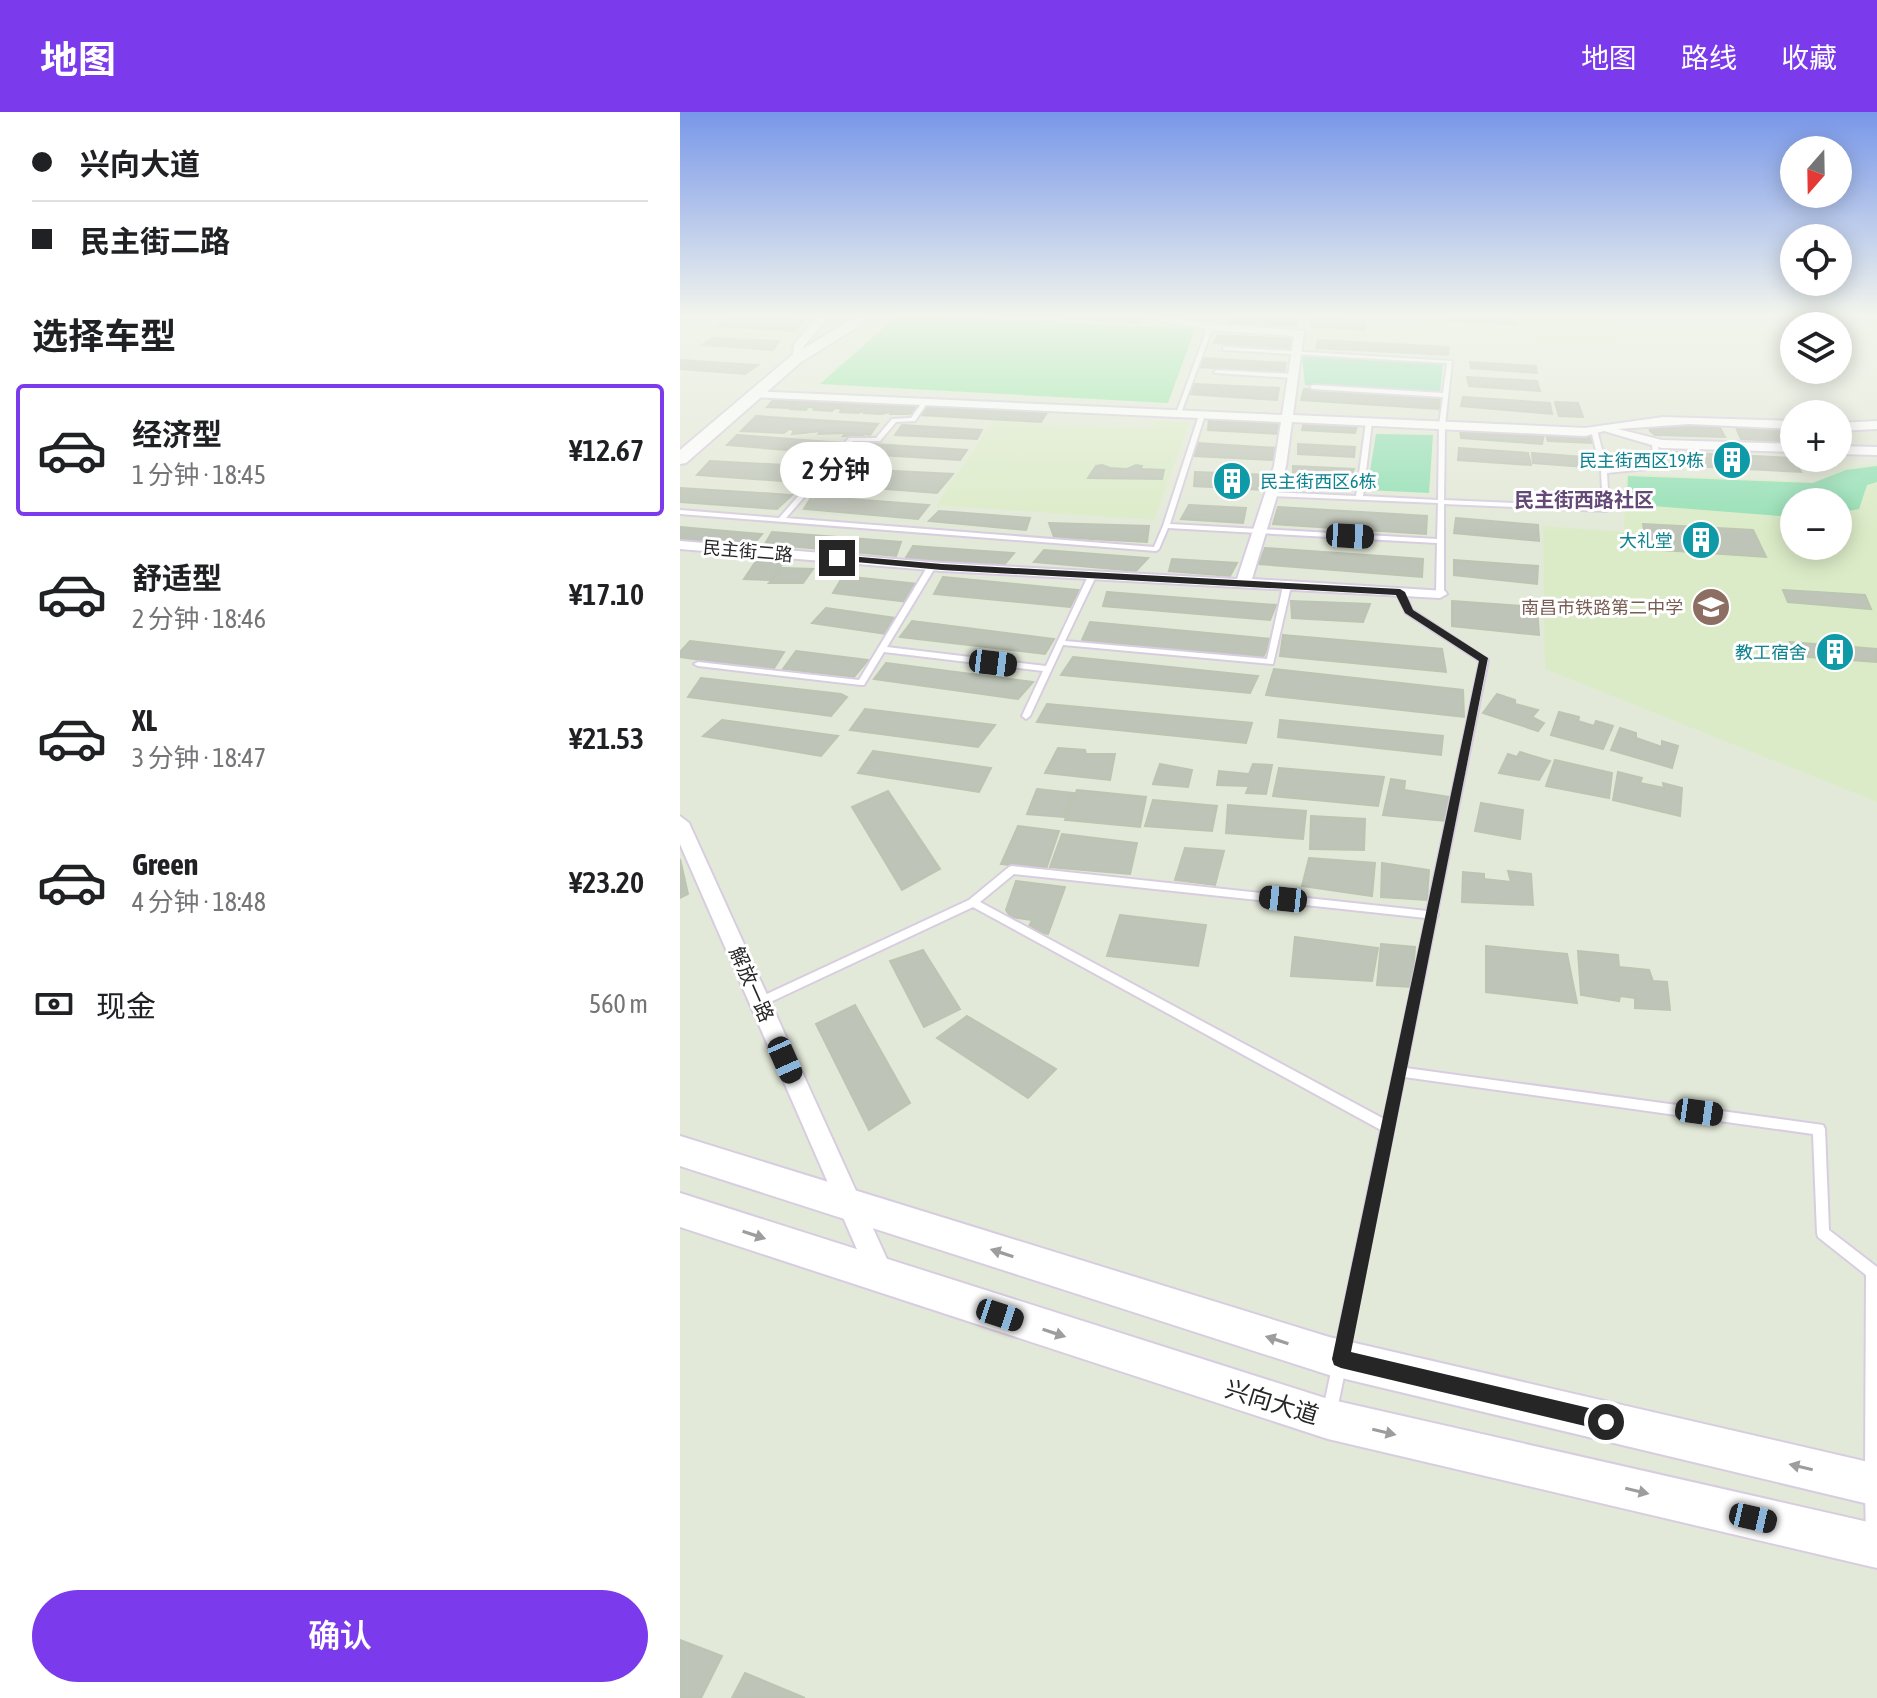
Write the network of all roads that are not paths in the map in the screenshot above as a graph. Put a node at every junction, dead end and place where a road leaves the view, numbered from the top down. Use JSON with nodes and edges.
{"nodes":[{"id":1,"x":762,"y":387,"type":"edge"},
{"id":2,"x":1188,"y":387,"type":"edge"},
{"id":3,"x":1292,"y":387,"type":"edge"},
{"id":4,"x":1313,"y":387,"type":"dead end"},
{"id":5,"x":1447,"y":387,"type":"edge"},
{"id":6,"x":753,"y":394,"type":"junction"},
{"id":7,"x":1446,"y":395,"type":"junction"},
{"id":8,"x":925,"y":402,"type":"junction"},
{"id":9,"x":1178,"y":413,"type":"junction"},
{"id":10,"x":1202,"y":415,"type":"junction"},
{"id":11,"x":1290,"y":419,"type":"junction"},
{"id":12,"x":1369,"y":422,"type":"junction"},
{"id":13,"x":1780,"y":424,"type":"edge"},
{"id":14,"x":1442,"y":425,"type":"junction"},
{"id":15,"x":1877,"y":425,"type":"edge"},
{"id":16,"x":1852,"y":426,"type":"edge"},
{"id":17,"x":1598,"y":428,"type":"junction"},
{"id":18,"x":1655,"y":442,"type":"junction"},
{"id":19,"x":1780,"y":447,"type":"edge"},
{"id":20,"x":1852,"y":450,"type":"edge"},
{"id":21,"x":1877,"y":451,"type":"edge"},
{"id":22,"x":680,"y":459,"type":"edge"},
{"id":23,"x":1604,"y":471,"type":"junction"},
{"id":24,"x":1271,"y":494,"type":"junction"},
{"id":25,"x":1359,"y":498,"type":"junction"},
{"id":26,"x":1441,"y":501,"type":"junction"},
{"id":27,"x":680,"y":512,"type":"edge"},
{"id":28,"x":781,"y":520,"type":"junction"},
{"id":29,"x":1166,"y":526,"type":"junction"},
{"id":30,"x":1259,"y":531,"type":"junction"},
{"id":31,"x":1440,"y":541,"type":"junction"},
{"id":32,"x":680,"y":545,"type":"edge"},
{"id":33,"x":932,"y":566,"type":"junction"},
{"id":34,"x":1092,"y":576,"type":"junction"},
{"id":35,"x":1243,"y":584,"type":"junction"},
{"id":36,"x":1287,"y":586,"type":"junction"},
{"id":37,"x":1400,"y":592,"type":"junction"},
{"id":38,"x":1440,"y":594,"type":"joint"},
{"id":39,"x":1063,"y":643,"type":"junction"},
{"id":40,"x":882,"y":649,"type":"junction"},
{"id":41,"x":698,"y":664,"type":"dead end"},
{"id":42,"x":1049,"y":669,"type":"junction"},
{"id":43,"x":1026,"y":716,"type":"dead end"},
{"id":44,"x":680,"y":823,"type":"edge"},
{"id":45,"x":973,"y":903,"type":"junction"},
{"id":46,"x":1433,"y":915,"type":"junction"},
{"id":47,"x":760,"y":1002,"type":"junction"},
{"id":48,"x":1401,"y":1072,"type":"junction"},
{"id":49,"x":1389,"y":1128,"type":"junction"},
{"id":50,"x":680,"y":1151,"type":"edge"},
{"id":51,"x":850,"y":1205,"type":"junction"},
{"id":52,"x":680,"y":1210,"type":"edge"},
{"id":53,"x":882,"y":1277,"type":"junction"},
{"id":54,"x":1341,"y":1359,"type":"junction"},
{"id":55,"x":1328,"y":1419,"type":"junction"},
{"id":56,"x":1874,"y":1485,"type":"edge"},
{"id":57,"x":1876,"y":1546,"type":"edge"}],
"edges":[{"from":1,"to":6,"type":"street"},
{"from":2,"to":9,"type":"lane"},
{"from":3,"to":11,"type":"street"},
{"from":4,"to":7,"type":"lane"},
{"from":5,"to":7,"type":"lane"},
{"from":6,"to":8,"type":"street"},
{"from":6,"to":22,"type":"street"},
{"from":7,"to":14,"type":"lane"},
{"from":8,"to":9,"type":"street"},
{"from":8,"to":28,"type":"lane"},
{"from":9,"to":10,"type":"street"},
{"from":10,"to":11,"type":"street"},
{"from":10,"to":29,"type":"lane"},
{"from":11,"to":12,"type":"street"},
{"from":11,"to":24,"type":"street"},
{"from":12,"to":14,"type":"street"},
{"from":12,"to":25,"type":"lane"},
{"from":13,"to":17,"type":"street"},
{"from":14,"to":17,"type":"street"},
{"from":14,"to":26,"type":"lane"},
{"from":15,"to":16,"type":"street"},
{"from":17,"to":18,"type":"street"},
{"from":17,"to":23,"type":"lane"},
{"from":18,"to":19,"type":"street"},
{"from":18,"to":23,"type":"lane"},
{"from":20,"to":21,"type":"street"},
{"from":23,"to":26,"type":"lane"},
{"from":24,"to":25,"type":"lane"},
{"from":24,"to":30,"type":"street"},
{"from":25,"to":26,"type":"lane"},
{"from":26,"to":31,"type":"lane"},
{"from":27,"to":28,"type":"lane"},
{"from":28,"to":29,"type":"lane"},
{"from":29,"to":30,"type":"lane"},
{"from":30,"to":31,"type":"lane"},
{"from":30,"to":35,"type":"street"},
{"from":31,"to":38,"type":"lane"},
{"from":32,"to":33,"type":"street","name":"民主街二路"},
{"from":33,"to":34,"type":"street","name":"民主街二路"},
{"from":33,"to":40,"type":"lane"},
{"from":34,"to":35,"type":"street","name":"民主街二路"},
{"from":34,"to":39,"type":"lane"},
{"from":35,"to":36,"type":"street","name":"民主街二路"},
{"from":36,"to":37,"type":"street","name":"民主街二路"},
{"from":36,"to":39,"type":"lane"},
{"from":37,"to":38,"type":"street","name":"民主街二路"},
{"from":37,"to":46,"type":"lane"},
{"from":39,"to":42,"type":"lane"},
{"from":40,"to":41,"type":"lane"},
{"from":40,"to":42,"type":"lane"},
{"from":42,"to":43,"type":"lane"},
{"from":44,"to":47,"type":"street","name":"解放一路"},
{"from":45,"to":46,"type":"lane"},
{"from":45,"to":47,"type":"lane"},
{"from":45,"to":49,"type":"lane"},
{"from":46,"to":48,"type":"lane"},
{"from":47,"to":51,"type":"street","name":"解放一路"},
{"from":48,"to":49,"type":"lane"},
{"from":48,"to":56,"type":"lane"},
{"from":49,"to":54,"type":"lane"},
{"from":50,"to":51,"type":"street"},
{"from":51,"to":53,"type":"street","name":"解放一路"},
{"from":54,"to":51,"type":"street","one_way":true},
{"from":52,"to":53,"type":"street","name":"兴向大道","one_way":true},
{"from":53,"to":55,"type":"street","name":"兴向大道","one_way":true},
{"from":54,"to":55,"type":"lane"},
{"from":56,"to":54,"type":"street","one_way":true},
{"from":55,"to":57,"type":"street","name":"兴向大道","one_way":true},
{"from":56,"to":57,"type":"lane"}]}
